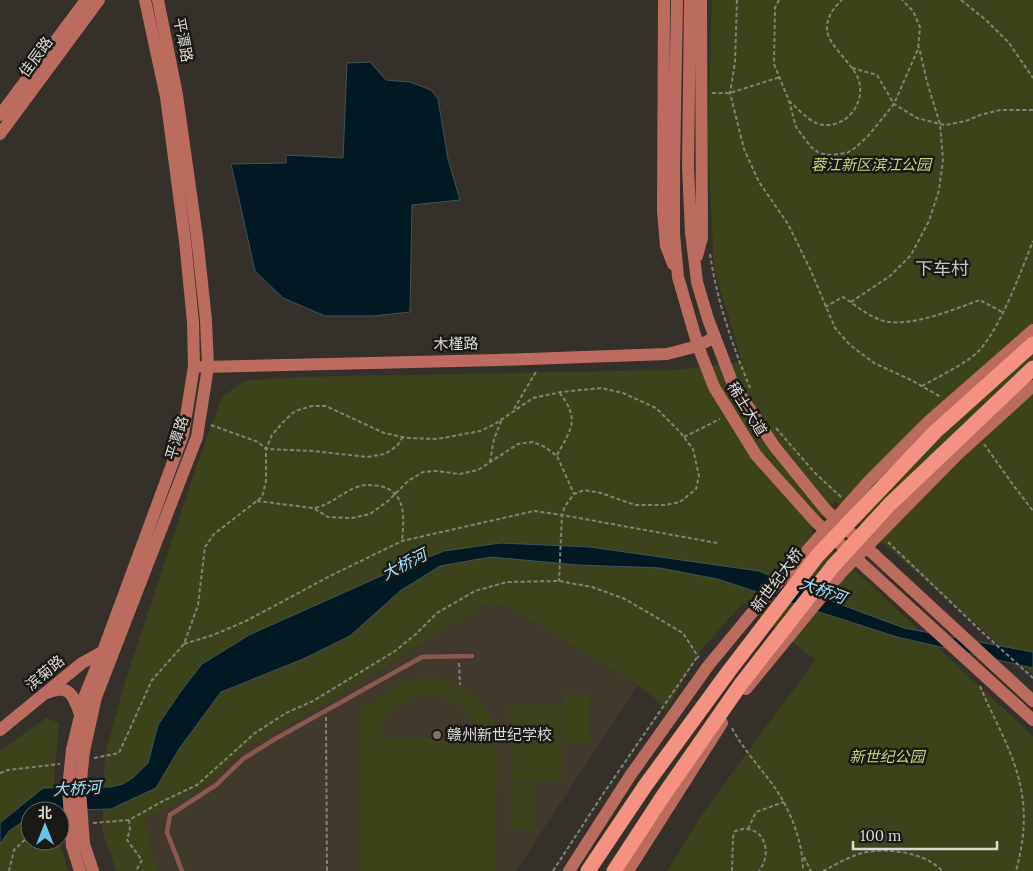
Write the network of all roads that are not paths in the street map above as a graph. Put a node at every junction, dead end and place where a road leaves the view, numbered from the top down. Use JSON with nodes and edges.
{"nodes":[{"id":1,"x":86,"y":0,"type":"edge"},
{"id":2,"x":99,"y":0,"type":"edge"},
{"id":3,"x":145,"y":0,"type":"edge"},
{"id":4,"x":158,"y":0,"type":"edge"},
{"id":5,"x":683,"y":1,"type":"edge"},
{"id":6,"x":0,"y":115,"type":"edge"},
{"id":7,"x":0,"y":134,"type":"edge"},
{"id":8,"x":1033,"y":330,"type":"edge"},
{"id":9,"x":715,"y":337,"type":"junction"},
{"id":10,"x":1033,"y":344,"type":"edge"},
{"id":11,"x":698,"y":346,"type":"junction"},
{"id":12,"x":194,"y":366,"type":"junction"},
{"id":13,"x":208,"y":367,"type":"junction"},
{"id":14,"x":1033,"y":368,"type":"edge"},
{"id":15,"x":1033,"y":386,"type":"edge"},
{"id":16,"x":108,"y":651,"type":"junction"},
{"id":17,"x":472,"y":656,"type":"dead end"},
{"id":18,"x":44,"y":694,"type":"junction"},
{"id":19,"x":1033,"y":701,"type":"edge"},
{"id":20,"x":80,"y":714,"type":"junction"},
{"id":21,"x":1033,"y":720,"type":"edge"},
{"id":22,"x":0,"y":730,"type":"edge"},
{"id":23,"x":83,"y":753,"type":"junction"},
{"id":24,"x":78,"y":845,"type":"junction"},
{"id":25,"x":80,"y":871,"type":"edge"},
{"id":26,"x":93,"y":871,"type":"edge"},
{"id":27,"x":182,"y":871,"type":"edge"},
{"id":28,"x":569,"y":871,"type":"edge"},
{"id":29,"x":588,"y":871,"type":"edge"},
{"id":30,"x":614,"y":871,"type":"edge"},
{"id":31,"x":628,"y":871,"type":"edge"}],
"edges":[{"from":1,"to":6,"type":"street","name":"佳辰路"},
{"from":2,"to":7,"type":"street","name":"佳辰路"},
{"from":3,"to":12,"type":"street","name":"平潭路"},
{"from":4,"to":13,"type":"street","name":"平潭路"},
{"from":5,"to":9,"type":"street","name":"稀土大道"},
{"from":5,"to":11,"type":"street","name":"稀土大道"},
{"from":8,"to":28,"type":"street","bridge":true},
{"from":9,"to":11,"type":"street","name":"木槿路"},
{"from":9,"to":19,"type":"street","name":"稀土大道"},
{"from":10,"to":29,"type":"highway","name":"新世纪大桥","bridge":true},
{"from":11,"to":13,"type":"street","name":"木槿路"},
{"from":11,"to":21,"type":"street","name":"稀土大道"},
{"from":12,"to":13,"type":"street","name":"木槿路"},
{"from":12,"to":16,"type":"street","name":"平潭路"},
{"from":13,"to":16,"type":"street","name":"平潭路"},
{"from":14,"to":30,"type":"highway","bridge":true},
{"from":15,"to":31,"type":"street","bridge":true},
{"from":16,"to":18,"type":"street","name":"滨菊路"},
{"from":16,"to":20,"type":"street","name":"平潭路"},
{"from":16,"to":23,"type":"street","name":"平潭路"},
{"from":17,"to":27,"type":"lane"},
{"from":18,"to":20,"type":"street"},
{"from":18,"to":22,"type":"street","name":"滨菊路"},
{"from":20,"to":23,"type":"street","name":"平潭路"},
{"from":23,"to":24,"type":"street","name":"平潭路","bridge":true},
{"from":24,"to":25,"type":"street","name":"平潭路"},
{"from":24,"to":26,"type":"street","name":"平潭路"}]}
